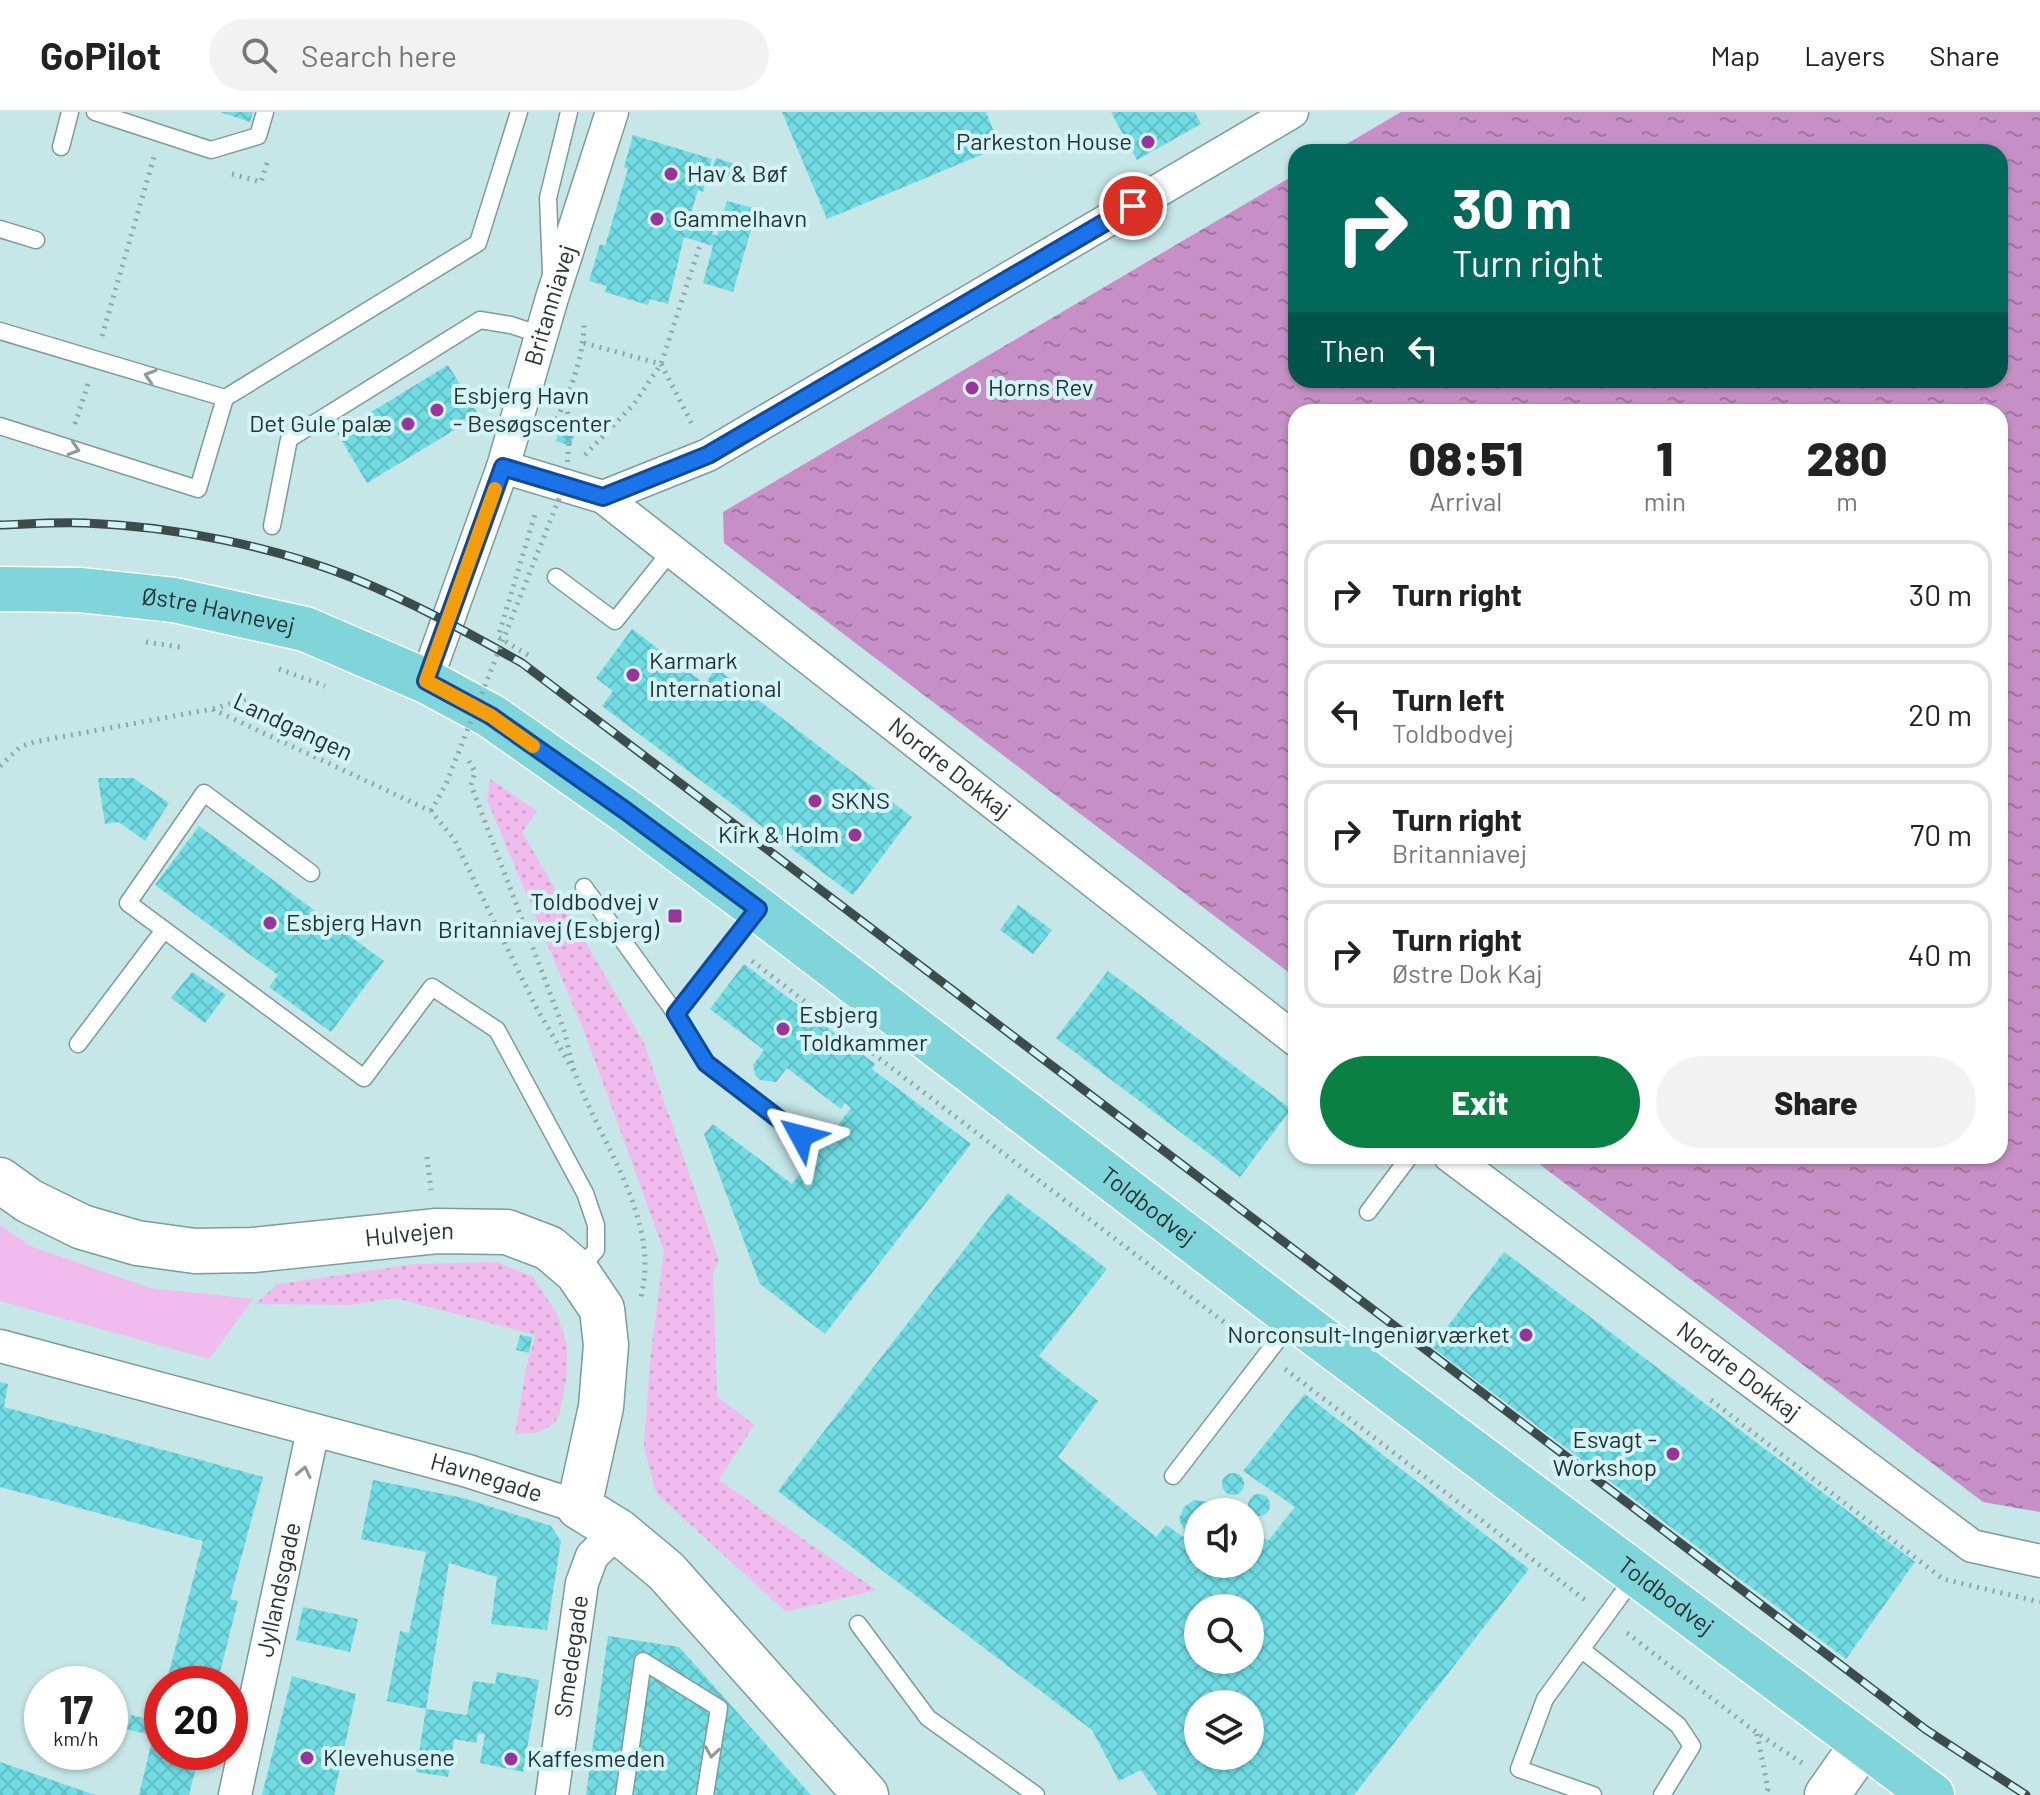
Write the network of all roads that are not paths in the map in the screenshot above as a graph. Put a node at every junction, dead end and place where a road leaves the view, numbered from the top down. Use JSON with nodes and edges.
{"nodes":[{"id":1,"x":70,"y":112,"type":"edge"},
{"id":2,"x":95,"y":112,"type":"edge"},
{"id":3,"x":265,"y":112,"type":"edge"},
{"id":4,"x":519,"y":112,"type":"edge"},
{"id":5,"x":569,"y":112,"type":"edge"},
{"id":6,"x":612,"y":112,"type":"edge"},
{"id":7,"x":1292,"y":112,"type":"edge"},
{"id":8,"x":61,"y":147,"type":"dead end"},
{"id":9,"x":0,"y":229,"type":"edge"},
{"id":10,"x":36,"y":240,"type":"dead end"},
{"id":11,"x":552,"y":298,"type":"junction"},
{"id":12,"x":0,"y":331,"type":"edge"},
{"id":13,"x":541,"y":335,"type":"junction"},
{"id":14,"x":225,"y":398,"type":"junction"},
{"id":15,"x":0,"y":426,"type":"edge"},
{"id":16,"x":503,"y":467,"type":"junction"},
{"id":17,"x":603,"y":497,"type":"junction"},
{"id":18,"x":272,"y":526,"type":"dead end"},
{"id":19,"x":671,"y":551,"type":"junction"},
{"id":20,"x":556,"y":577,"type":"dead end"},
{"id":21,"x":0,"y":589,"type":"edge"},
{"id":22,"x":426,"y":681,"type":"junction"},
{"id":23,"x":311,"y":873,"type":"dead end"},
{"id":24,"x":584,"y":887,"type":"dead end"},
{"id":25,"x":758,"y":909,"type":"junction"},
{"id":26,"x":164,"y":930,"type":"junction"},
{"id":27,"x":676,"y":1014,"type":"junction"},
{"id":28,"x":1288,"y":1034,"type":"edge"},
{"id":29,"x":78,"y":1044,"type":"dead end"},
{"id":30,"x":801,"y":1136,"type":"dead end"},
{"id":31,"x":1404,"y":1164,"type":"edge"},
{"id":32,"x":1461,"y":1164,"type":"edge"},
{"id":33,"x":0,"y":1180,"type":"edge"},
{"id":34,"x":1368,"y":1212,"type":"dead end"},
{"id":35,"x":577,"y":1272,"type":"junction"},
{"id":36,"x":1294,"y":1318,"type":"junction"},
{"id":37,"x":0,"y":1346,"type":"edge"},
{"id":38,"x":313,"y":1430,"type":"junction"},
{"id":39,"x":1173,"y":1476,"type":"dead end"},
{"id":40,"x":579,"y":1507,"type":"junction"},
{"id":41,"x":618,"y":1531,"type":"junction"},
{"id":42,"x":2040,"y":1561,"type":"edge"},
{"id":43,"x":1636,"y":1575,"type":"junction"},
{"id":44,"x":858,"y":1624,"type":"dead end"},
{"id":45,"x":1582,"y":1650,"type":"junction"},
{"id":46,"x":1863,"y":1744,"type":"junction"},
{"id":47,"x":235,"y":1795,"type":"edge"},
{"id":48,"x":552,"y":1795,"type":"edge"},
{"id":49,"x":624,"y":1795,"type":"edge"},
{"id":50,"x":705,"y":1795,"type":"edge"},
{"id":51,"x":866,"y":1795,"type":"edge"},
{"id":52,"x":1036,"y":1795,"type":"edge"},
{"id":53,"x":1593,"y":1795,"type":"edge"},
{"id":54,"x":1662,"y":1795,"type":"edge"},
{"id":55,"x":1827,"y":1795,"type":"edge"},
{"id":56,"x":1932,"y":1795,"type":"edge"}],
"edges":[{"from":1,"to":8,"type":"lane"},
{"from":2,"to":3,"type":"lane"},
{"from":4,"to":14,"type":"lane"},
{"from":5,"to":11,"type":"lane"},
{"from":6,"to":11,"type":"street","name":"Britanniavej"},
{"from":7,"to":17,"type":"street"},
{"from":9,"to":10,"type":"lane"},
{"from":11,"to":13,"type":"street","name":"Britanniavej"},
{"from":14,"to":12,"type":"lane","one_way":true},
{"from":13,"to":16,"type":"street","name":"Britanniavej"},
{"from":13,"to":18,"type":"lane"},
{"from":15,"to":14,"type":"lane","one_way":true},
{"from":16,"to":17,"type":"street"},
{"from":16,"to":22,"type":"street","name":"Britanniavej"},
{"from":17,"to":19,"type":"street","name":"Nordre Dokkaj"},
{"from":19,"to":20,"type":"lane"},
{"from":19,"to":28,"type":"street","name":"Nordre Dokkaj"},
{"from":21,"to":22,"type":"main road","name":"Østre Havnevej"},
{"from":22,"to":25,"type":"main road","name":"Toldbodvej"},
{"from":23,"to":26,"type":"lane"},
{"from":24,"to":27,"type":"lane"},
{"from":25,"to":27,"type":"lane"},
{"from":25,"to":36,"type":"main road","name":"Toldbodvej"},
{"from":26,"to":29,"type":"lane"},
{"from":26,"to":35,"type":"lane"},
{"from":27,"to":30,"type":"lane"},
{"from":31,"to":34,"type":"lane"},
{"from":32,"to":42,"type":"street","name":"Nordre Dokkaj"},
{"from":33,"to":35,"type":"street","name":"Hulvejen"},
{"from":35,"to":40,"type":"street","name":"Hulvejen"},
{"from":36,"to":39,"type":"lane"},
{"from":36,"to":43,"type":"main road","name":"Toldbodvej"},
{"from":37,"to":38,"type":"street","name":"Havnegade"},
{"from":38,"to":40,"type":"street","name":"Havnegade"},
{"from":47,"to":38,"type":"street","name":"Jyllandsgade","one_way":true},
{"from":40,"to":41,"type":"street","name":"Havnegade"},
{"from":41,"to":48,"type":"street","name":"Smedegade"},
{"from":41,"to":51,"type":"street","name":"Havnegade"},
{"from":43,"to":45,"type":"lane"},
{"from":43,"to":46,"type":"main road","name":"Toldbodvej"},
{"from":44,"to":52,"type":"lane"},
{"from":45,"to":53,"type":"lane"},
{"from":45,"to":54,"type":"lane"},
{"from":46,"to":55,"type":"street"},
{"from":46,"to":56,"type":"main road","name":"Toldbodvej"},
{"from":49,"to":50,"type":"lane","one_way":true}]}
